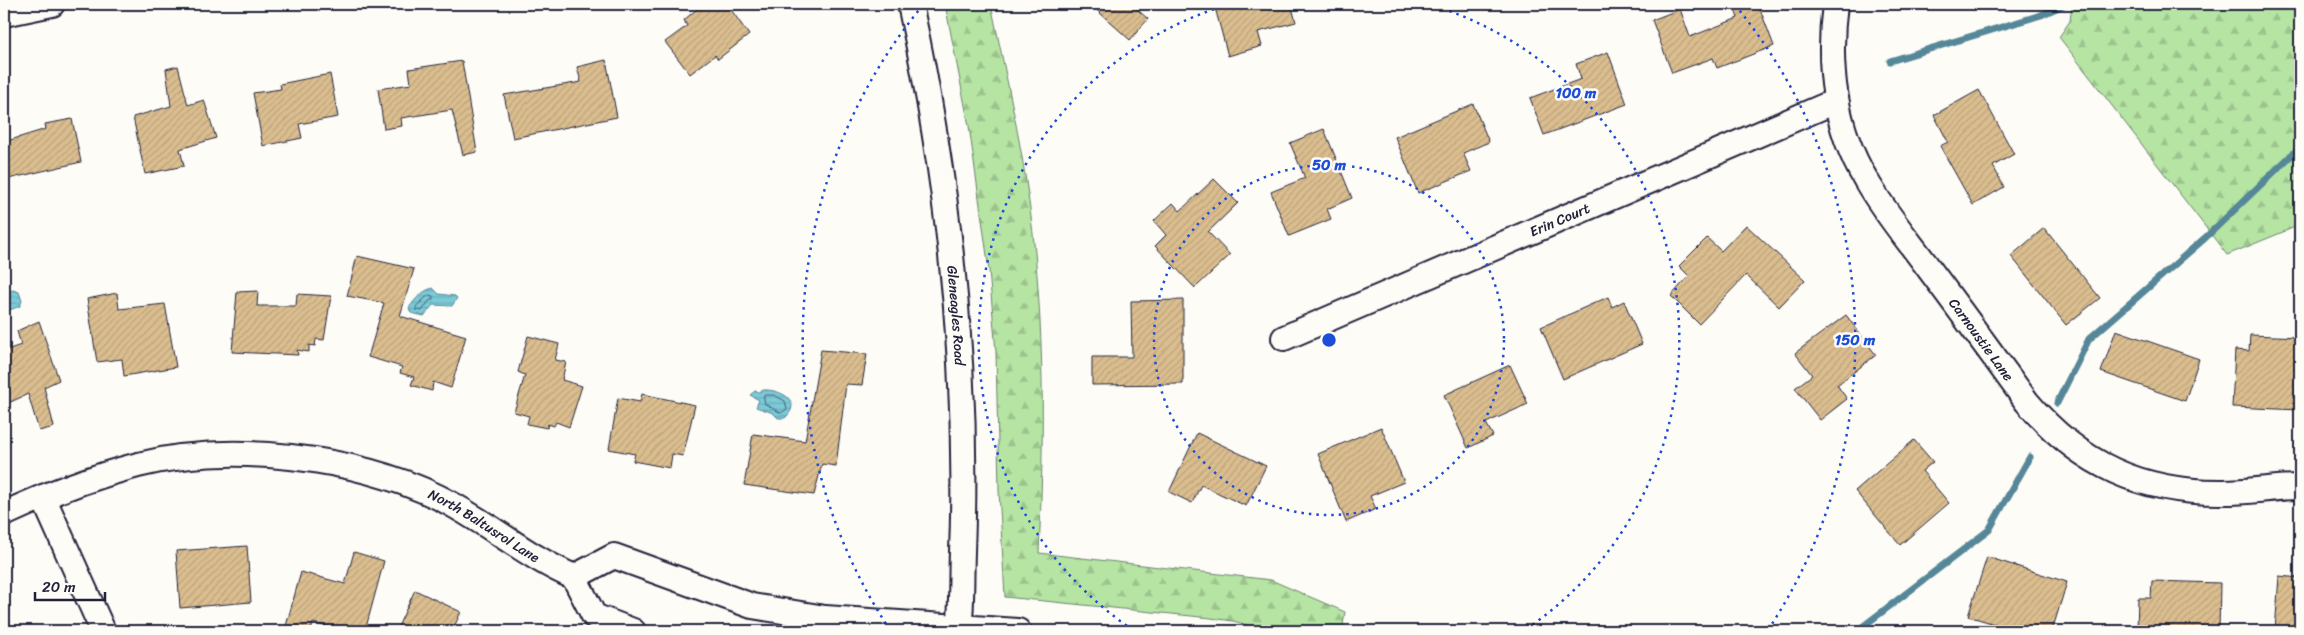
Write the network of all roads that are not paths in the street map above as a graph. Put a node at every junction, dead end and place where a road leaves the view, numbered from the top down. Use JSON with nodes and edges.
{"nodes":[{"id":1,"x":910,"y":4,"type":"edge"},
{"id":2,"x":1835,"y":4,"type":"edge"},
{"id":3,"x":43,"y":5,"type":"edge"},
{"id":4,"x":4,"y":14,"type":"edge"},
{"id":5,"x":1836,"y":101,"type":"junction"},
{"id":6,"x":1284,"y":338,"type":"dead end"},
{"id":7,"x":2300,"y":487,"type":"edge"},
{"id":8,"x":43,"y":497,"type":"junction"},
{"id":9,"x":4,"y":514,"type":"edge"},
{"id":10,"x":574,"y":577,"type":"junction"},
{"id":11,"x":959,"y":629,"type":"edge"},
{"id":12,"x":103,"y":631,"type":"edge"},
{"id":13,"x":633,"y":631,"type":"edge"},
{"id":14,"x":1018,"y":631,"type":"edge"}],
"edges":[{"from":1,"to":11,"type":"street","name":"Gleneagles Road"},
{"from":2,"to":5,"type":"street","name":"Carnoustie Lane"},
{"from":3,"to":4,"type":"street"},
{"from":5,"to":6,"type":"street","name":"Erin Court"},
{"from":5,"to":7,"type":"street","name":"Carnoustie Lane"},
{"from":8,"to":9,"type":"street","name":"North Baltusrol Lane"},
{"from":8,"to":10,"type":"street","name":"North Baltusrol Lane"},
{"from":8,"to":12,"type":"street"},
{"from":10,"to":11,"type":"street"},
{"from":10,"to":13,"type":"street"},
{"from":11,"to":14,"type":"street"}]}
